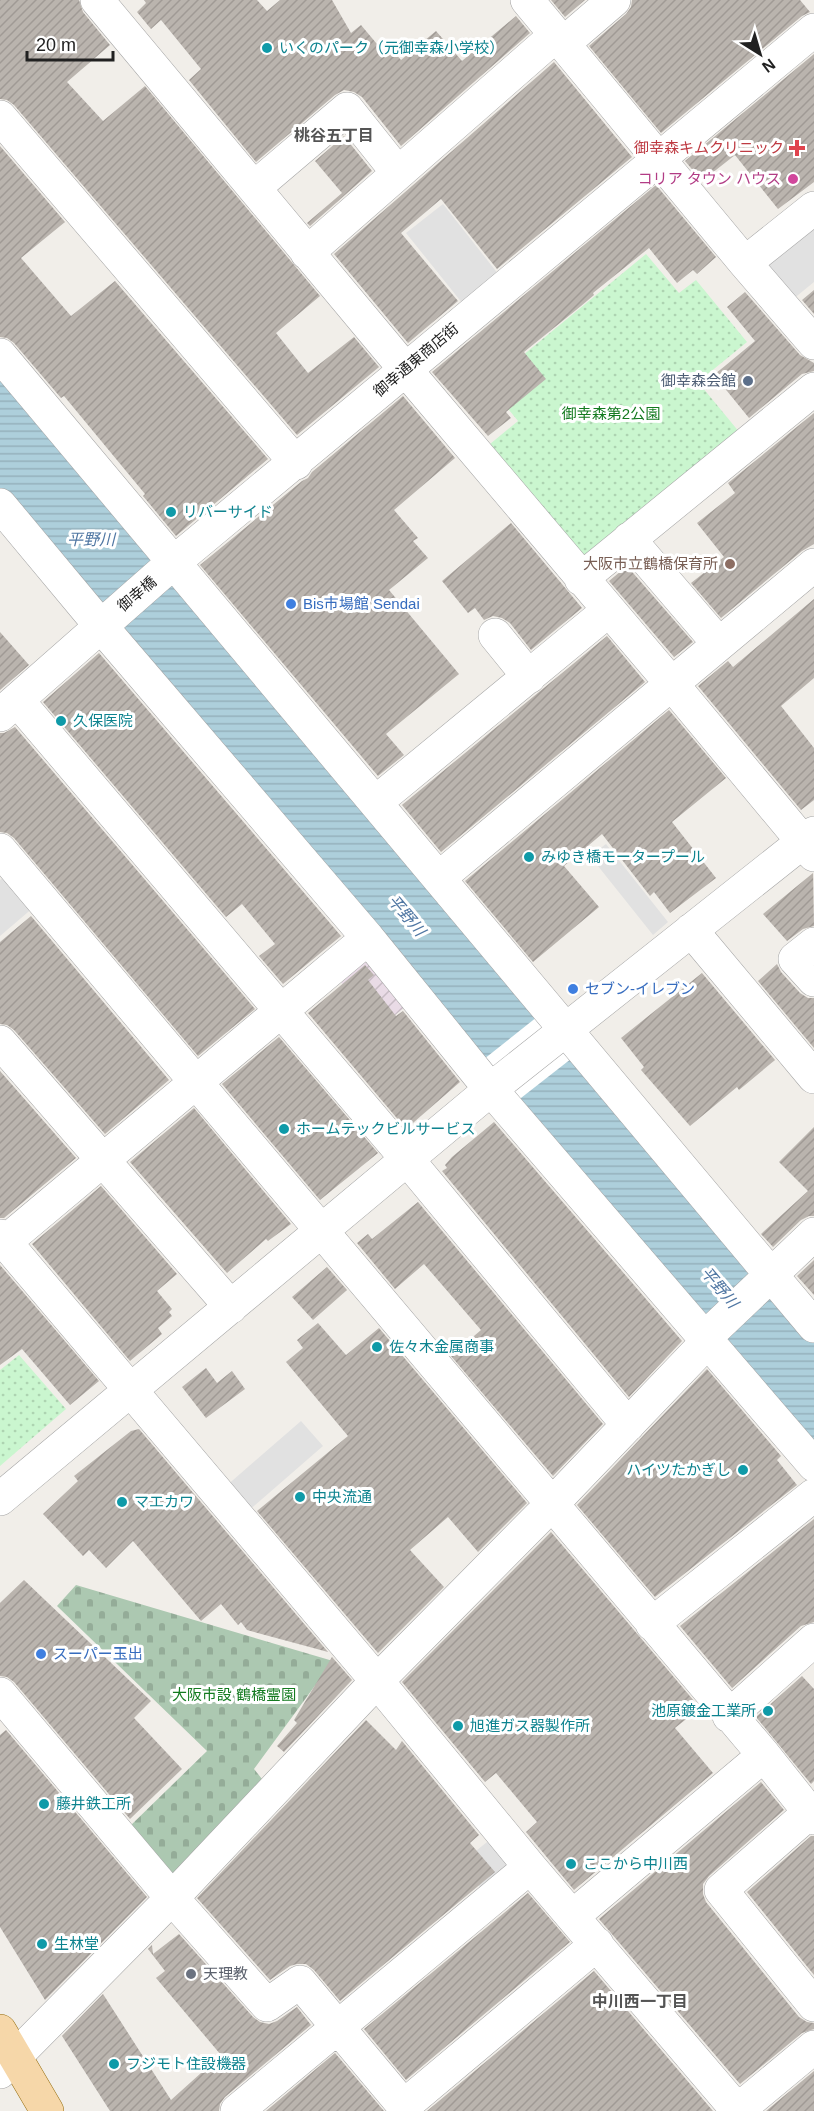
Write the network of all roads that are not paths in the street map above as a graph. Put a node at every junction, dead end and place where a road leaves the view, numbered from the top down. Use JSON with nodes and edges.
{"nodes":[{"id":1,"x":97,"y":0,"type":"edge"},
{"id":2,"x":527,"y":0,"type":"edge"},
{"id":3,"x":614,"y":0,"type":"edge"},
{"id":4,"x":814,"y":30,"type":"edge"},
{"id":5,"x":560,"y":39,"type":"junction"},
{"id":6,"x":0,"y":117,"type":"edge"},
{"id":7,"x":660,"y":160,"type":"junction"},
{"id":8,"x":398,"y":173,"type":"junction"},
{"id":9,"x":254,"y":188,"type":"junction"},
{"id":10,"x":814,"y":208,"type":"edge"},
{"id":11,"x":307,"y":253,"type":"junction"},
{"id":12,"x":745,"y":262,"type":"junction"},
{"id":13,"x":814,"y":342,"type":"edge"},
{"id":14,"x":0,"y":355,"type":"edge"},
{"id":15,"x":405,"y":369,"type":"junction"},
{"id":16,"x":814,"y":389,"type":"edge"},
{"id":17,"x":296,"y":463,"type":"junction"},
{"id":18,"x":0,"y":505,"type":"edge"},
{"id":19,"x":629,"y":539,"type":"junction"},
{"id":20,"x":171,"y":565,"type":"junction"},
{"id":21,"x":814,"y":565,"type":"edge"},
{"id":22,"x":581,"y":579,"type":"junction"},
{"id":23,"x":609,"y":610,"type":"junction"},
{"id":24,"x":103,"y":622,"type":"junction"},
{"id":25,"x":495,"y":635,"type":"dead end"},
{"id":26,"x":719,"y":644,"type":"junction"},
{"id":27,"x":530,"y":677,"type":"junction"},
{"id":28,"x":671,"y":683,"type":"junction"},
{"id":29,"x":8,"y":708,"type":"edge"},
{"id":30,"x":376,"y":802,"type":"junction"},
{"id":31,"x":810,"y":843,"type":"edge"},
{"id":32,"x":0,"y":850,"type":"edge"},
{"id":33,"x":439,"y":878,"type":"junction"},
{"id":34,"x":691,"y":930,"type":"junction"},
{"id":35,"x":368,"y":938,"type":"junction"},
{"id":36,"x":814,"y":944,"type":"edge"},
{"id":37,"x":814,"y":980,"type":"edge"},
{"id":38,"x":280,"y":1011,"type":"junction"},
{"id":39,"x":562,"y":1032,"type":"junction"},
{"id":40,"x":0,"y":1042,"type":"edge"},
{"id":41,"x":814,"y":1077,"type":"edge"},
{"id":42,"x":195,"y":1082,"type":"junction"},
{"id":43,"x":494,"y":1087,"type":"junction"},
{"id":44,"x":407,"y":1159,"type":"junction"},
{"id":45,"x":102,"y":1161,"type":"junction"},
{"id":46,"x":320,"y":1231,"type":"junction"},
{"id":47,"x":814,"y":1234,"type":"edge"},
{"id":48,"x":3,"y":1239,"type":"edge"},
{"id":49,"x":769,"y":1278,"type":"junction"},
{"id":50,"x":231,"y":1307,"type":"junction"},
{"id":51,"x":814,"y":1326,"type":"edge"},
{"id":52,"x":708,"y":1337,"type":"junction"},
{"id":53,"x":131,"y":1390,"type":"junction"},
{"id":54,"x":628,"y":1425,"type":"junction"},
{"id":55,"x":814,"y":1465,"type":"edge"},
{"id":56,"x":814,"y":1495,"type":"edge"},
{"id":57,"x":0,"y":1499,"type":"edge"},
{"id":58,"x":552,"y":1504,"type":"junction"},
{"id":59,"x":652,"y":1624,"type":"junction"},
{"id":60,"x":814,"y":1640,"type":"edge"},
{"id":61,"x":377,"y":1681,"type":"junction"},
{"id":62,"x":0,"y":1694,"type":"edge"},
{"id":63,"x":729,"y":1716,"type":"junction"},
{"id":64,"x":764,"y":1755,"type":"junction"},
{"id":65,"x":812,"y":1815,"type":"edge"},
{"id":66,"x":530,"y":1867,"type":"junction"},
{"id":67,"x":172,"y":1898,"type":"junction"},
{"id":68,"x":573,"y":1916,"type":"junction"},
{"id":69,"x":597,"y":1944,"type":"junction"},
{"id":70,"x":814,"y":2005,"type":"edge"},
{"id":71,"x":338,"y":2028,"type":"junction"},
{"id":72,"x":814,"y":2047,"type":"edge"},
{"id":73,"x":5,"y":2053,"type":"edge"},
{"id":74,"x":406,"y":2108,"type":"edge"},
{"id":75,"x":47,"y":2111,"type":"edge"},
{"id":76,"x":237,"y":2111,"type":"edge"},
{"id":77,"x":737,"y":2111,"type":"edge"}],
"edges":[{"from":1,"to":9,"type":"street"},
{"from":2,"to":5,"type":"street"},
{"from":3,"to":5,"type":"street"},
{"from":4,"to":7,"type":"street","name":"御幸通東商店街"},
{"from":5,"to":7,"type":"street"},
{"from":5,"to":8,"type":"street"},
{"from":6,"to":17,"type":"street"},
{"from":7,"to":12,"type":"street"},
{"from":7,"to":15,"type":"street","name":"御幸通東商店街"},
{"from":8,"to":9,"type":"street"},
{"from":8,"to":11,"type":"street"},
{"from":9,"to":11,"type":"street"},
{"from":10,"to":12,"type":"street"},
{"from":11,"to":15,"type":"street"},
{"from":12,"to":13,"type":"street"},
{"from":14,"to":20,"type":"street"},
{"from":15,"to":17,"type":"street","name":"御幸通東商店街"},
{"from":15,"to":22,"type":"street"},
{"from":16,"to":19,"type":"street"},
{"from":17,"to":20,"type":"street","name":"御幸通東商店街"},
{"from":18,"to":24,"type":"street"},
{"from":19,"to":22,"type":"street"},
{"from":19,"to":26,"type":"street"},
{"from":20,"to":24,"type":"street","name":"御幸橋"},
{"from":20,"to":30,"type":"street"},
{"from":21,"to":26,"type":"street"},
{"from":22,"to":23,"type":"street"},
{"from":23,"to":27,"type":"street"},
{"from":23,"to":28,"type":"street"},
{"from":24,"to":29,"type":"street","name":"御幸橋"},
{"from":24,"to":35,"type":"street"},
{"from":25,"to":27,"type":"street"},
{"from":26,"to":28,"type":"street"},
{"from":27,"to":30,"type":"street"},
{"from":28,"to":31,"type":"street"},
{"from":28,"to":33,"type":"street"},
{"from":29,"to":38,"type":"street"},
{"from":30,"to":33,"type":"street"},
{"from":31,"to":34,"type":"street"},
{"from":32,"to":42,"type":"street"},
{"from":33,"to":39,"type":"street"},
{"from":34,"to":39,"type":"street"},
{"from":34,"to":41,"type":"street"},
{"from":35,"to":38,"type":"street"},
{"from":35,"to":43,"type":"street"},
{"from":36,"to":37,"type":"street"},
{"from":38,"to":42,"type":"street"},
{"from":38,"to":44,"type":"street"},
{"from":39,"to":43,"type":"street"},
{"from":39,"to":49,"type":"street"},
{"from":40,"to":45,"type":"street"},
{"from":42,"to":45,"type":"street"},
{"from":42,"to":46,"type":"street"},
{"from":43,"to":44,"type":"street"},
{"from":43,"to":52,"type":"street"},
{"from":44,"to":46,"type":"street"},
{"from":44,"to":54,"type":"street"},
{"from":45,"to":48,"type":"street"},
{"from":45,"to":50,"type":"street"},
{"from":46,"to":50,"type":"street"},
{"from":46,"to":58,"type":"street"},
{"from":47,"to":49,"type":"street"},
{"from":48,"to":53,"type":"street"},
{"from":49,"to":51,"type":"street"},
{"from":49,"to":52,"type":"street"},
{"from":50,"to":53,"type":"street"},
{"from":52,"to":54,"type":"street"},
{"from":52,"to":55,"type":"street"},
{"from":53,"to":57,"type":"street"},
{"from":53,"to":61,"type":"street"},
{"from":54,"to":58,"type":"street"},
{"from":56,"to":59,"type":"street"},
{"from":58,"to":59,"type":"street"},
{"from":58,"to":61,"type":"street"},
{"from":59,"to":63,"type":"street"},
{"from":60,"to":63,"type":"street"},
{"from":61,"to":66,"type":"street"},
{"from":61,"to":67,"type":"street"},
{"from":62,"to":67,"type":"street"},
{"from":63,"to":64,"type":"street"},
{"from":64,"to":65,"type":"street"},
{"from":64,"to":68,"type":"street"},
{"from":65,"to":70,"type":"street"},
{"from":66,"to":68,"type":"street"},
{"from":66,"to":71,"type":"street"},
{"from":67,"to":71,"type":"street"},
{"from":67,"to":73,"type":"street"},
{"from":68,"to":69,"type":"street"},
{"from":69,"to":74,"type":"street"},
{"from":69,"to":77,"type":"street"},
{"from":71,"to":74,"type":"street"},
{"from":71,"to":76,"type":"street"},
{"from":72,"to":77,"type":"street"},
{"from":73,"to":75,"type":"main road"}]}
